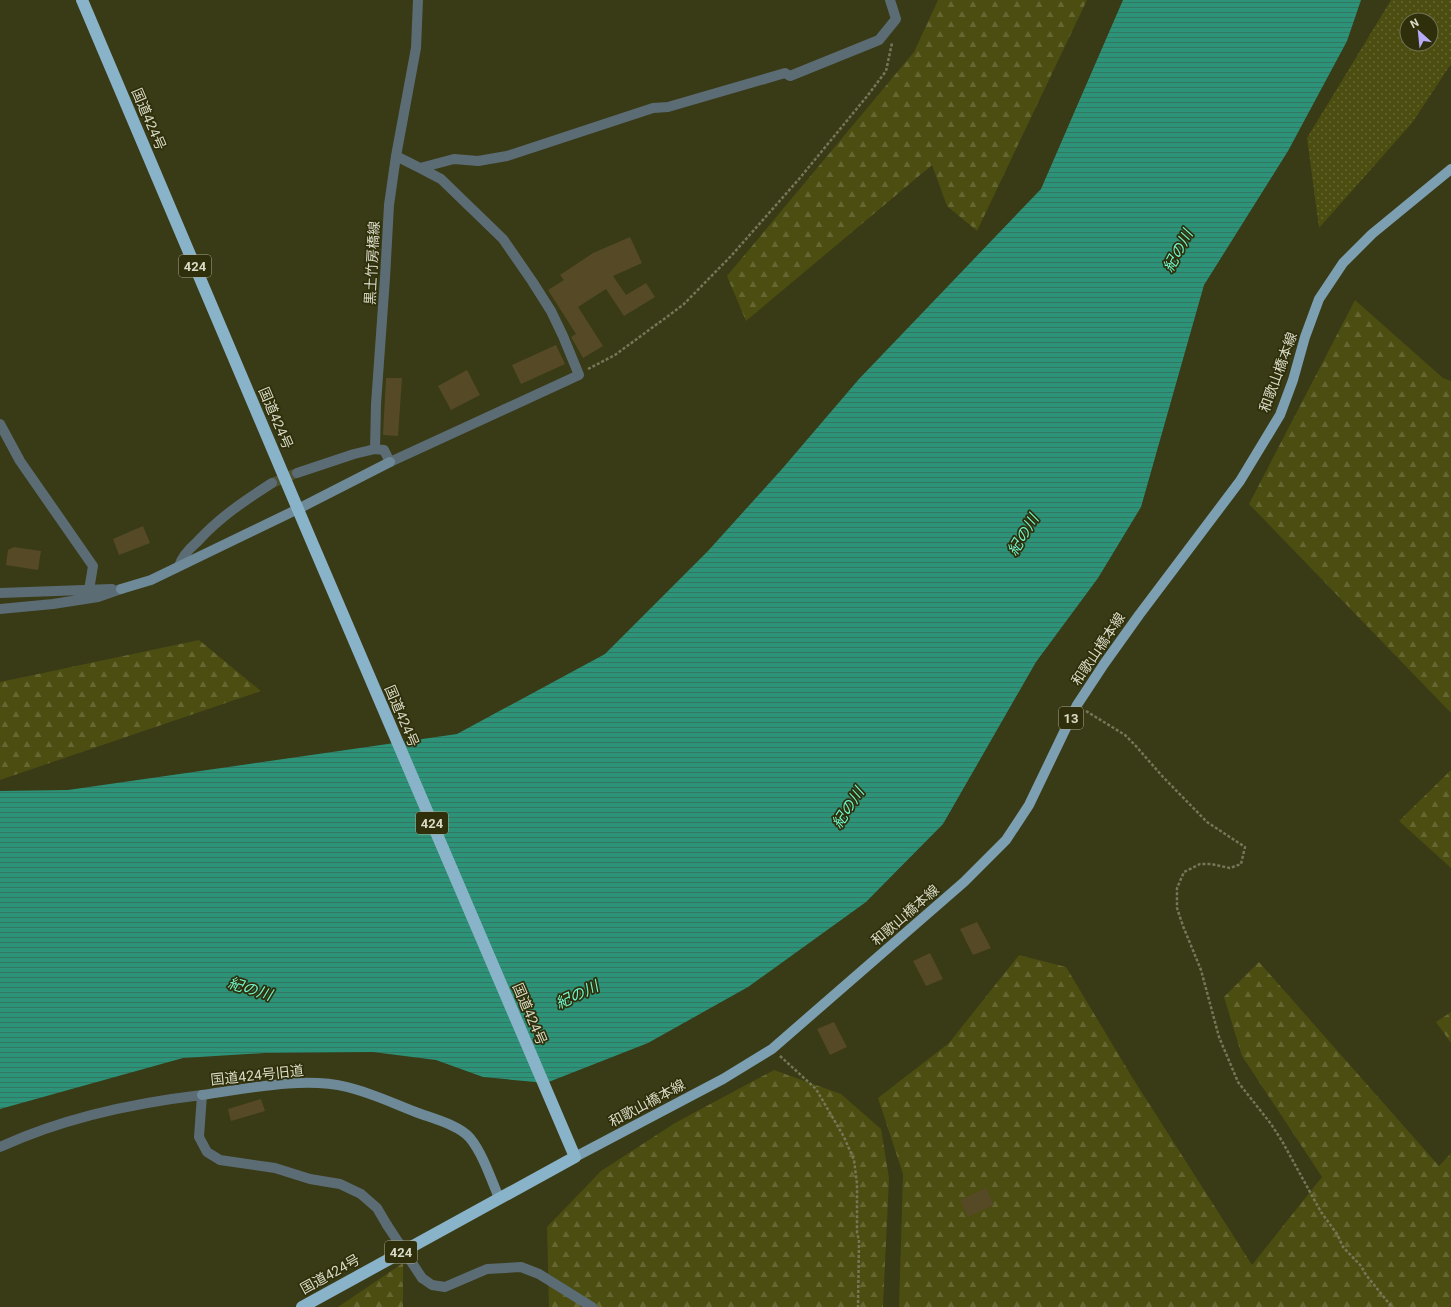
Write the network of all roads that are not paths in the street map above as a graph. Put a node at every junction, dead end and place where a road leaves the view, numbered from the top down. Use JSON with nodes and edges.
{"nodes":[{"id":1,"x":82,"y":0,"type":"edge"},
{"id":2,"x":418,"y":0,"type":"edge"},
{"id":3,"x":890,"y":0,"type":"edge"},
{"id":4,"x":396,"y":156,"type":"junction"},
{"id":5,"x":420,"y":168,"type":"junction"},
{"id":6,"x":1451,"y":169,"type":"edge"},
{"id":7,"x":0,"y":424,"type":"edge"},
{"id":8,"x":375,"y":449,"type":"junction"},
{"id":9,"x":390,"y":462,"type":"junction"},
{"id":10,"x":297,"y":473,"type":"tunnel mouth"},
{"id":11,"x":272,"y":483,"type":"tunnel mouth"},
{"id":12,"x":298,"y":509,"type":"junction"},
{"id":13,"x":179,"y":566,"type":"junction"},
{"id":14,"x":121,"y":589,"type":"junction"},
{"id":15,"x":89,"y":590,"type":"junction"},
{"id":16,"x":0,"y":593,"type":"edge"},
{"id":17,"x":0,"y":609,"type":"edge"},
{"id":18,"x":202,"y":1095,"type":"junction"},
{"id":19,"x":0,"y":1146,"type":"edge"},
{"id":20,"x":575,"y":1156,"type":"junction"},
{"id":21,"x":499,"y":1198,"type":"junction"},
{"id":22,"x":302,"y":1307,"type":"edge"},
{"id":23,"x":592,"y":1307,"type":"edge"}],
"edges":[{"from":1,"to":12,"type":"highway","name":"国道424号","number":"424"},
{"from":2,"to":4,"type":"street","name":"黒土竹房橋線"},
{"from":3,"to":5,"type":"street"},
{"from":4,"to":5,"type":"street"},
{"from":4,"to":8,"type":"street","name":"黒土竹房橋線"},
{"from":5,"to":9,"type":"street"},
{"from":6,"to":20,"type":"main road","name":"和歌山橋本線","number":"13"},
{"from":7,"to":15,"type":"street"},
{"from":8,"to":9,"type":"street"},
{"from":8,"to":10,"type":"street"},
{"from":9,"to":12,"type":"street"},
{"from":11,"to":13,"type":"street"},
{"from":12,"to":13,"type":"street"},
{"from":12,"to":20,"type":"highway","name":"国道424号","number":"424"},
{"from":13,"to":14,"type":"street"},
{"from":14,"to":15,"type":"street"},
{"from":14,"to":17,"type":"street"},
{"from":15,"to":16,"type":"street"},
{"from":18,"to":19,"type":"street","name":"国道424号旧道"},
{"from":18,"to":21,"type":"street","name":"国道424号旧道"},
{"from":18,"to":23,"type":"street","bridge":true},
{"from":20,"to":21,"type":"highway","name":"国道424号","number":"424"},
{"from":21,"to":22,"type":"highway","name":"国道424号","number":"424"}]}
